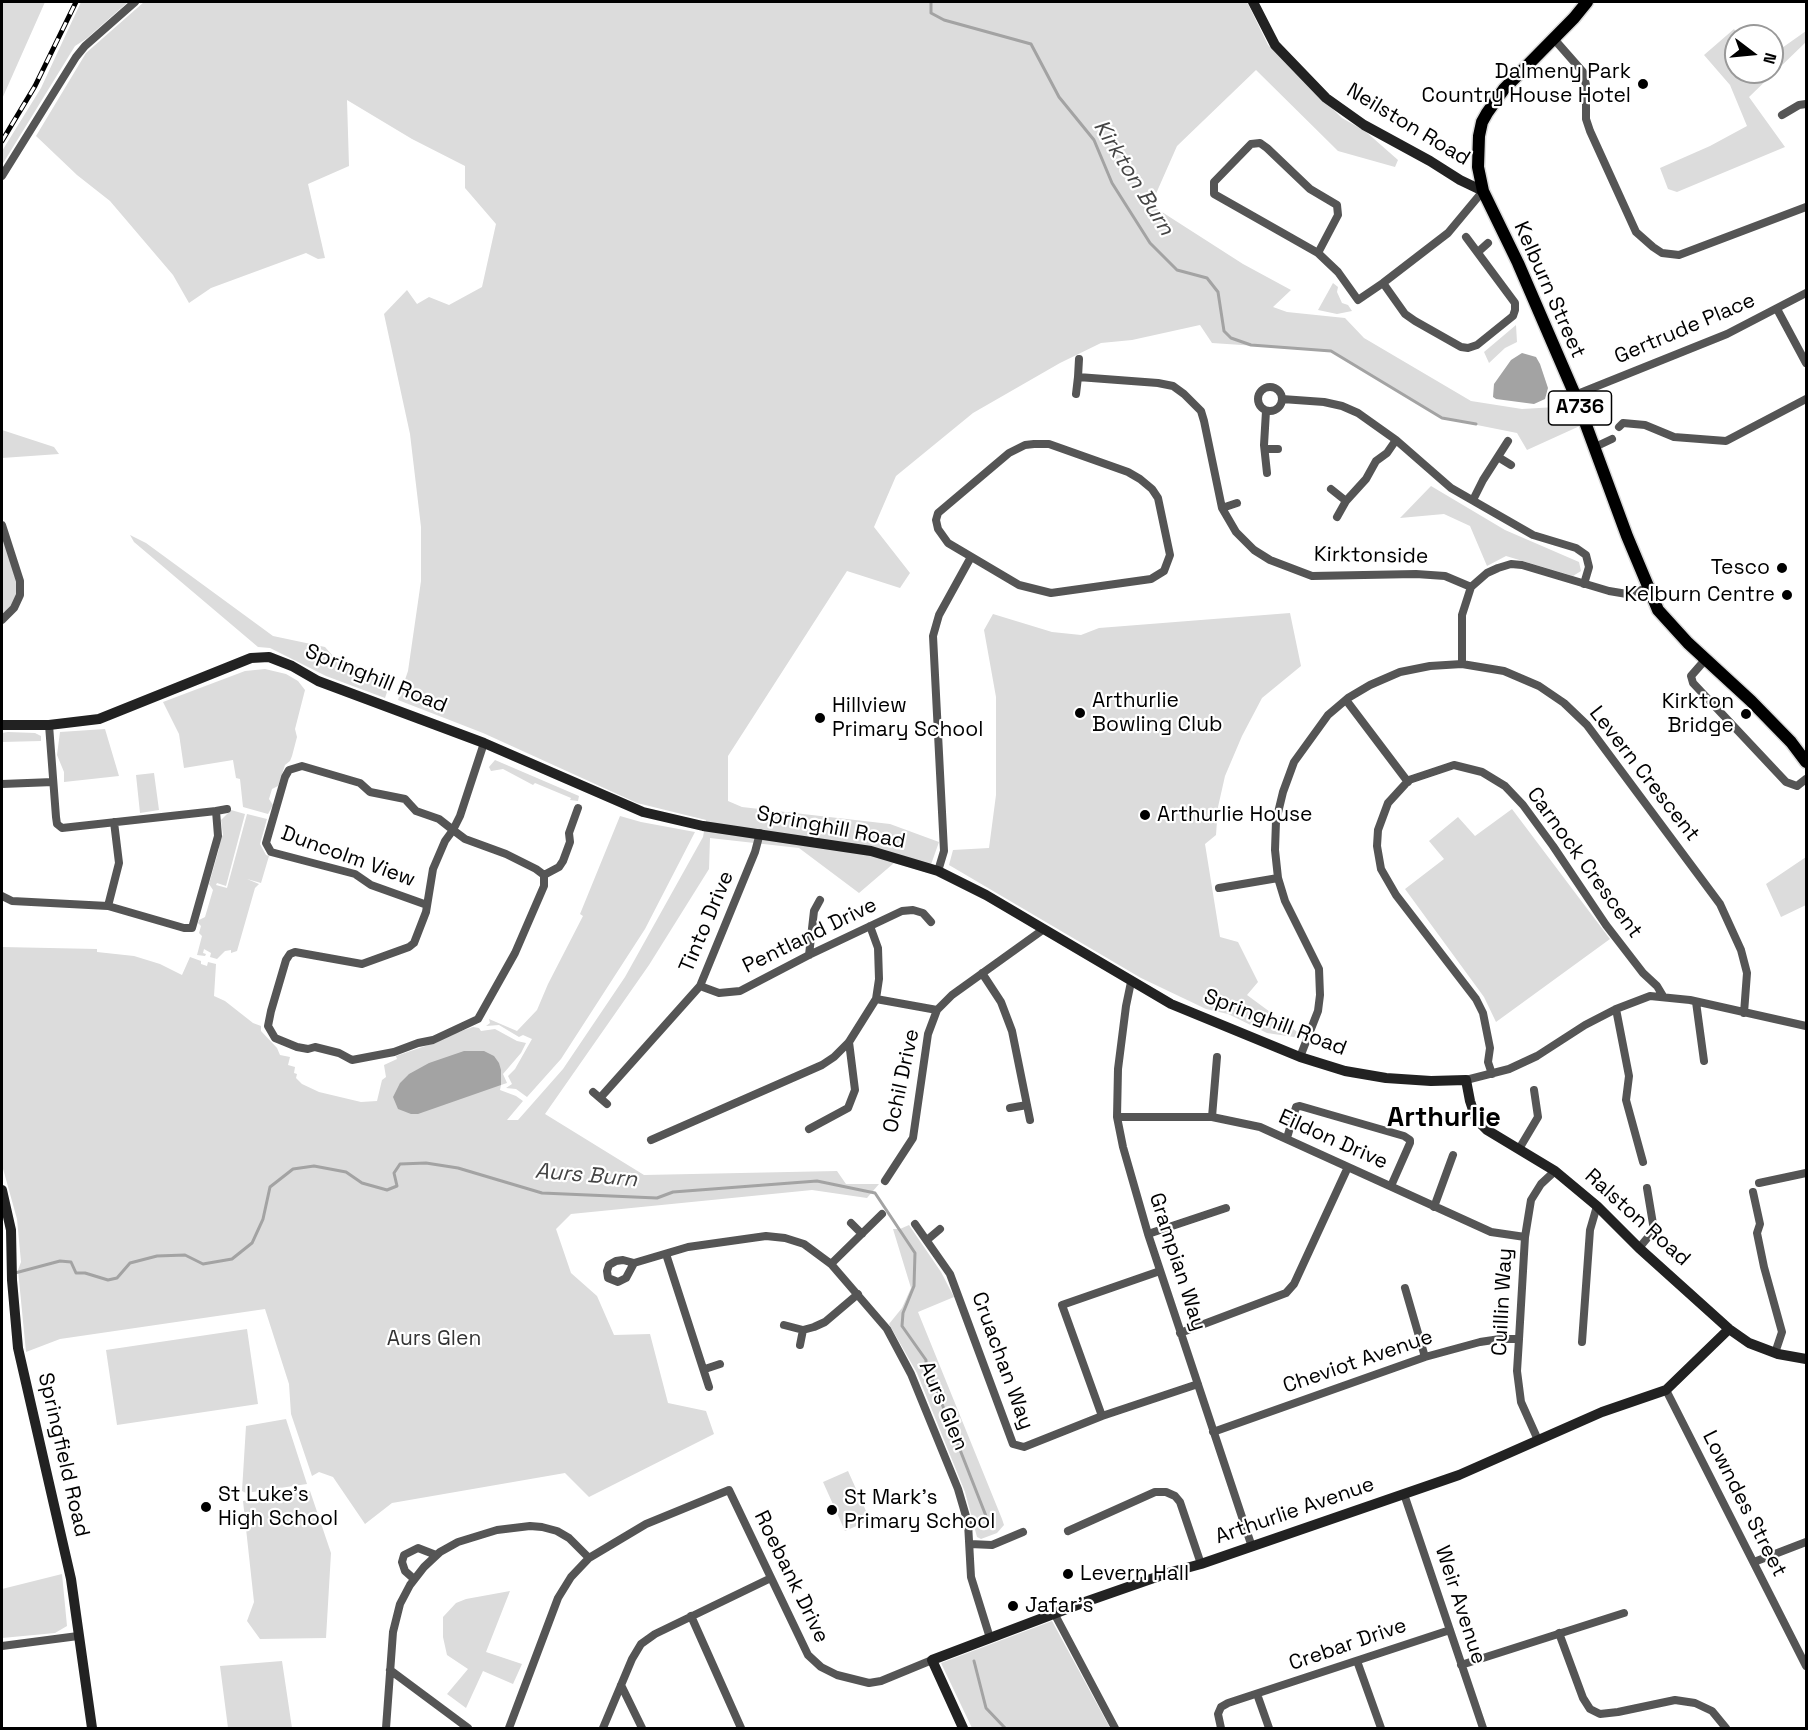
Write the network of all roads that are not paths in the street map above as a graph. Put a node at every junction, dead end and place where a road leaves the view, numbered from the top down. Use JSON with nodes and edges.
{"nodes":[{"id":1,"x":135,"y":2,"type":"edge"},
{"id":2,"x":1253,"y":2,"type":"edge"},
{"id":3,"x":1587,"y":2,"type":"edge"},
{"id":4,"x":1554,"y":39,"type":"junction"},
{"id":5,"x":1806,"y":104,"type":"edge"},
{"id":6,"x":1782,"y":115,"type":"dead end"},
{"id":7,"x":2,"y":176,"type":"edge"},
{"id":8,"x":1483,"y":191,"type":"junction"},
{"id":9,"x":1806,"y":207,"type":"edge"},
{"id":10,"x":1466,"y":237,"type":"dead end"},
{"id":11,"x":1488,"y":243,"type":"dead end"},
{"id":12,"x":1478,"y":252,"type":"junction"},
{"id":13,"x":1318,"y":253,"type":"junction"},
{"id":14,"x":1383,"y":283,"type":"junction"},
{"id":15,"x":1806,"y":293,"type":"edge"},
{"id":16,"x":1777,"y":309,"type":"junction"},
{"id":17,"x":1079,"y":359,"type":"dead end"},
{"id":18,"x":1806,"y":363,"type":"edge"},
{"id":19,"x":1078,"y":377,"type":"junction"},
{"id":20,"x":1076,"y":394,"type":"dead end"},
{"id":21,"x":1575,"y":395,"type":"junction"},
{"id":22,"x":1282,"y":399,"type":"junction"},
{"id":23,"x":1806,"y":399,"type":"edge"},
{"id":24,"x":1266,"y":411,"type":"junction"},
{"id":25,"x":1619,"y":427,"type":"dead end"},
{"id":26,"x":1612,"y":439,"type":"dead end"},
{"id":27,"x":1396,"y":440,"type":"junction"},
{"id":28,"x":1508,"y":441,"type":"dead end"},
{"id":29,"x":1595,"y":447,"type":"junction"},
{"id":30,"x":1265,"y":449,"type":"junction"},
{"id":31,"x":1278,"y":449,"type":"dead end"},
{"id":32,"x":1498,"y":457,"type":"junction"},
{"id":33,"x":1511,"y":465,"type":"dead end"},
{"id":34,"x":1267,"y":473,"type":"dead end"},
{"id":35,"x":1331,"y":489,"type":"dead end"},
{"id":36,"x":1473,"y":500,"type":"junction"},
{"id":37,"x":1346,"y":501,"type":"junction"},
{"id":38,"x":1237,"y":503,"type":"dead end"},
{"id":39,"x":1222,"y":508,"type":"junction"},
{"id":40,"x":1337,"y":517,"type":"dead end"},
{"id":41,"x":2,"y":525,"type":"edge"},
{"id":42,"x":971,"y":557,"type":"junction"},
{"id":43,"x":1584,"y":584,"type":"junction"},
{"id":44,"x":1471,"y":587,"type":"junction"},
{"id":45,"x":1648,"y":588,"type":"junction"},
{"id":46,"x":2,"y":620,"type":"edge"},
{"id":47,"x":1705,"y":660,"type":"junction"},
{"id":48,"x":1462,"y":664,"type":"junction"},
{"id":49,"x":1346,"y":700,"type":"junction"},
{"id":50,"x":2,"y":725,"type":"edge"},
{"id":51,"x":49,"y":725,"type":"junction"},
{"id":52,"x":484,"y":743,"type":"junction"},
{"id":53,"x":1806,"y":762,"type":"edge"},
{"id":54,"x":1806,"y":779,"type":"edge"},
{"id":55,"x":53,"y":782,"type":"junction"},
{"id":56,"x":1408,"y":782,"type":"junction"},
{"id":57,"x":2,"y":784,"type":"edge"},
{"id":58,"x":578,"y":808,"type":"dead end"},
{"id":59,"x":227,"y":809,"type":"dead end"},
{"id":60,"x":216,"y":811,"type":"junction"},
{"id":61,"x":114,"y":822,"type":"junction"},
{"id":62,"x":453,"y":830,"type":"junction"},
{"id":63,"x":760,"y":833,"type":"junction"},
{"id":64,"x":938,"y":871,"type":"junction"},
{"id":65,"x":544,"y":875,"type":"junction"},
{"id":66,"x":1278,"y":878,"type":"junction"},
{"id":67,"x":1219,"y":888,"type":"dead end"},
{"id":68,"x":2,"y":896,"type":"edge"},
{"id":69,"x":820,"y":900,"type":"dead end"},
{"id":70,"x":427,"y":905,"type":"junction"},
{"id":71,"x":108,"y":906,"type":"junction"},
{"id":72,"x":931,"y":922,"type":"dead end"},
{"id":73,"x":870,"y":926,"type":"junction"},
{"id":74,"x":1044,"y":928,"type":"junction"},
{"id":75,"x":809,"y":955,"type":"junction"},
{"id":76,"x":982,"y":973,"type":"junction"},
{"id":77,"x":1131,"y":982,"type":"junction"},
{"id":78,"x":700,"y":986,"type":"junction"},
{"id":79,"x":1663,"y":996,"type":"junction"},
{"id":80,"x":876,"y":999,"type":"junction"},
{"id":81,"x":1696,"y":1002,"type":"junction"},
{"id":82,"x":1616,"y":1009,"type":"junction"},
{"id":83,"x":937,"y":1010,"type":"junction"},
{"id":84,"x":1744,"y":1013,"type":"junction"},
{"id":85,"x":1806,"y":1026,"type":"edge"},
{"id":86,"x":849,"y":1041,"type":"junction"},
{"id":87,"x":1217,"y":1057,"type":"dead end"},
{"id":88,"x":1300,"y":1058,"type":"junction"},
{"id":89,"x":1704,"y":1061,"type":"dead end"},
{"id":90,"x":1492,"y":1074,"type":"junction"},
{"id":91,"x":1466,"y":1080,"type":"junction"},
{"id":92,"x":1534,"y":1090,"type":"dead end"},
{"id":93,"x":593,"y":1092,"type":"dead end"},
{"id":94,"x":600,"y":1098,"type":"junction"},
{"id":95,"x":608,"y":1104,"type":"dead end"},
{"id":96,"x":1027,"y":1105,"type":"junction"},
{"id":97,"x":1010,"y":1108,"type":"dead end"},
{"id":98,"x":1117,"y":1117,"type":"junction"},
{"id":99,"x":1212,"y":1117,"type":"junction"},
{"id":100,"x":1030,"y":1120,"type":"dead end"},
{"id":101,"x":809,"y":1129,"type":"dead end"},
{"id":102,"x":1287,"y":1138,"type":"junction"},
{"id":103,"x":651,"y":1140,"type":"dead end"},
{"id":104,"x":1519,"y":1149,"type":"junction"},
{"id":105,"x":1453,"y":1155,"type":"dead end"},
{"id":106,"x":1643,"y":1162,"type":"dead end"},
{"id":107,"x":1348,"y":1167,"type":"junction"},
{"id":108,"x":1555,"y":1171,"type":"junction"},
{"id":109,"x":1806,"y":1173,"type":"edge"},
{"id":110,"x":885,"y":1180,"type":"dead end"},
{"id":111,"x":1759,"y":1183,"type":"dead end"},
{"id":112,"x":1391,"y":1186,"type":"junction"},
{"id":113,"x":1647,"y":1188,"type":"dead end"},
{"id":114,"x":2,"y":1190,"type":"edge"},
{"id":115,"x":1753,"y":1192,"type":"dead end"},
{"id":116,"x":1597,"y":1206,"type":"junction"},
{"id":117,"x":1434,"y":1207,"type":"junction"},
{"id":118,"x":1226,"y":1208,"type":"dead end"},
{"id":119,"x":882,"y":1214,"type":"dead end"},
{"id":120,"x":851,"y":1223,"type":"dead end"},
{"id":121,"x":915,"y":1224,"type":"dead end"},
{"id":122,"x":940,"y":1230,"type":"dead end"},
{"id":123,"x":862,"y":1234,"type":"junction"},
{"id":124,"x":1148,"y":1234,"type":"junction"},
{"id":125,"x":1525,"y":1237,"type":"junction"},
{"id":126,"x":927,"y":1240,"type":"junction"},
{"id":127,"x":1639,"y":1248,"type":"junction"},
{"id":128,"x":666,"y":1254,"type":"junction"},
{"id":129,"x":634,"y":1263,"type":"dead end"},
{"id":130,"x":831,"y":1264,"type":"junction"},
{"id":131,"x":1160,"y":1271,"type":"junction"},
{"id":132,"x":1405,"y":1288,"type":"dead end"},
{"id":133,"x":858,"y":1294,"type":"junction"},
{"id":134,"x":784,"y":1325,"type":"dead end"},
{"id":135,"x":1729,"y":1329,"type":"junction"},
{"id":136,"x":803,"y":1330,"type":"junction"},
{"id":137,"x":1180,"y":1333,"type":"junction"},
{"id":138,"x":1518,"y":1339,"type":"junction"},
{"id":139,"x":1582,"y":1341,"type":"dead end"},
{"id":140,"x":800,"y":1345,"type":"dead end"},
{"id":141,"x":1775,"y":1353,"type":"junction"},
{"id":142,"x":1425,"y":1357,"type":"junction"},
{"id":143,"x":1806,"y":1359,"type":"edge"},
{"id":144,"x":720,"y":1364,"type":"dead end"},
{"id":145,"x":705,"y":1369,"type":"junction"},
{"id":146,"x":1198,"y":1384,"type":"junction"},
{"id":147,"x":709,"y":1387,"type":"dead end"},
{"id":148,"x":1666,"y":1390,"type":"junction"},
{"id":149,"x":1102,"y":1416,"type":"junction"},
{"id":150,"x":1213,"y":1432,"type":"junction"},
{"id":151,"x":1538,"y":1440,"type":"junction"},
{"id":152,"x":1404,"y":1494,"type":"junction"},
{"id":153,"x":1068,"y":1531,"type":"dead end"},
{"id":154,"x":1023,"y":1532,"type":"dead end"},
{"id":155,"x":1806,"y":1542,"type":"edge"},
{"id":156,"x":970,"y":1544,"type":"junction"},
{"id":157,"x":1252,"y":1546,"type":"junction"},
{"id":158,"x":436,"y":1556,"type":"junction"},
{"id":159,"x":589,"y":1558,"type":"junction"},
{"id":160,"x":1754,"y":1562,"type":"junction"},
{"id":161,"x":1201,"y":1564,"type":"junction"},
{"id":162,"x":771,"y":1578,"type":"junction"},
{"id":163,"x":414,"y":1579,"type":"junction"},
{"id":164,"x":1054,"y":1613,"type":"junction"},
{"id":165,"x":1624,"y":1613,"type":"dead end"},
{"id":166,"x":691,"y":1616,"type":"junction"},
{"id":167,"x":1450,"y":1630,"type":"junction"},
{"id":168,"x":1559,"y":1633,"type":"junction"},
{"id":169,"x":78,"y":1636,"type":"junction"},
{"id":170,"x":990,"y":1638,"type":"junction"},
{"id":171,"x":2,"y":1646,"type":"edge"},
{"id":172,"x":932,"y":1660,"type":"junction"},
{"id":173,"x":1357,"y":1661,"type":"junction"},
{"id":174,"x":1461,"y":1665,"type":"junction"},
{"id":175,"x":1806,"y":1666,"type":"edge"},
{"id":176,"x":390,"y":1670,"type":"junction"},
{"id":177,"x":621,"y":1685,"type":"junction"},
{"id":178,"x":1257,"y":1694,"type":"junction"},
{"id":179,"x":92,"y":1728,"type":"edge"},
{"id":180,"x":386,"y":1728,"type":"edge"},
{"id":181,"x":468,"y":1728,"type":"edge"},
{"id":182,"x":508,"y":1728,"type":"edge"},
{"id":183,"x":603,"y":1728,"type":"edge"},
{"id":184,"x":642,"y":1728,"type":"edge"},
{"id":185,"x":741,"y":1728,"type":"edge"},
{"id":186,"x":963,"y":1728,"type":"edge"},
{"id":187,"x":1115,"y":1728,"type":"edge"},
{"id":188,"x":1221,"y":1728,"type":"edge"},
{"id":189,"x":1269,"y":1728,"type":"edge"},
{"id":190,"x":1381,"y":1728,"type":"edge"},
{"id":191,"x":1483,"y":1728,"type":"edge"},
{"id":192,"x":1726,"y":1728,"type":"edge"}],
"edges":[{"from":1,"to":7,"type":"street"},
{"from":2,"to":8,"type":"street","name":"Neilston Road"},
{"from":3,"to":4,"type":"main road","number":"A736"},
{"from":4,"to":8,"type":"main road","number":"A736"},
{"from":4,"to":9,"type":"street"},
{"from":5,"to":6,"type":"street"},
{"from":8,"to":14,"type":"street"},
{"from":8,"to":21,"type":"main road","name":"Kelburn Street","number":"A736"},
{"from":10,"to":12,"type":"street"},
{"from":11,"to":12,"type":"street"},
{"from":12,"to":14,"type":"street"},
{"from":13,"to":13,"type":"street"},
{"from":13,"to":14,"type":"street"},
{"from":15,"to":16,"type":"street","name":"Gertrude Place"},
{"from":16,"to":18,"type":"street"},
{"from":16,"to":21,"type":"street","name":"Gertrude Place"},
{"from":17,"to":19,"type":"street"},
{"from":19,"to":20,"type":"street"},
{"from":19,"to":39,"type":"street","name":"Kirktonside"},
{"from":21,"to":29,"type":"main road","name":"Kelburn Street","number":"A736"},
{"from":22,"to":24,"type":"street"},
{"from":22,"to":24,"type":"street"},
{"from":22,"to":27,"type":"street"},
{"from":23,"to":25,"type":"street"},
{"from":24,"to":30,"type":"street"},
{"from":26,"to":29,"type":"street"},
{"from":27,"to":36,"type":"street"},
{"from":27,"to":37,"type":"street"},
{"from":28,"to":32,"type":"street"},
{"from":29,"to":45,"type":"main road","name":"Kelburn Street","number":"A736"},
{"from":30,"to":31,"type":"street"},
{"from":30,"to":34,"type":"street"},
{"from":32,"to":33,"type":"street"},
{"from":32,"to":36,"type":"street"},
{"from":35,"to":37,"type":"street"},
{"from":36,"to":43,"type":"street"},
{"from":37,"to":40,"type":"street"},
{"from":38,"to":39,"type":"street"},
{"from":39,"to":44,"type":"street","name":"Kirktonside"},
{"from":41,"to":46,"type":"street"},
{"from":42,"to":42,"type":"street"},
{"from":42,"to":64,"type":"street"},
{"from":43,"to":44,"type":"street"},
{"from":43,"to":45,"type":"street"},
{"from":44,"to":48,"type":"street"},
{"from":45,"to":47,"type":"main road","name":"Kelburn Street","number":"A736"},
{"from":47,"to":53,"type":"main road","name":"Kelburn Street","number":"A736"},
{"from":47,"to":54,"type":"street"},
{"from":48,"to":49,"type":"street","name":"Levern Crescent"},
{"from":48,"to":84,"type":"street","name":"Levern Crescent"},
{"from":49,"to":56,"type":"street"},
{"from":49,"to":66,"type":"street","name":"Levern Crescent"},
{"from":50,"to":51,"type":"street","name":"Springhill Road"},
{"from":51,"to":52,"type":"street","name":"Springhill Road"},
{"from":51,"to":55,"type":"street"},
{"from":52,"to":62,"type":"street","name":"Duncolm View"},
{"from":52,"to":63,"type":"street","name":"Springhill Road"},
{"from":55,"to":57,"type":"street"},
{"from":55,"to":61,"type":"street"},
{"from":56,"to":79,"type":"street","name":"Carnock Crescent"},
{"from":56,"to":90,"type":"street","name":"Carnock Crescent"},
{"from":58,"to":65,"type":"street"},
{"from":59,"to":60,"type":"street"},
{"from":60,"to":61,"type":"street"},
{"from":60,"to":71,"type":"street"},
{"from":61,"to":71,"type":"street"},
{"from":62,"to":65,"type":"street","name":"Duncolm View"},
{"from":62,"to":70,"type":"street","name":"Duncolm View"},
{"from":62,"to":70,"type":"street","name":"Duncolm View"},
{"from":63,"to":64,"type":"street","name":"Springhill Road"},
{"from":63,"to":78,"type":"street","name":"Tinto Drive"},
{"from":64,"to":74,"type":"street","name":"Springhill Road"},
{"from":65,"to":70,"type":"street","name":"Duncolm View"},
{"from":66,"to":67,"type":"street"},
{"from":66,"to":88,"type":"street","name":"Levern Crescent"},
{"from":68,"to":71,"type":"street"},
{"from":69,"to":75,"type":"street"},
{"from":72,"to":73,"type":"street","name":"Pentland Drive"},
{"from":73,"to":75,"type":"street","name":"Pentland Drive"},
{"from":73,"to":80,"type":"street"},
{"from":74,"to":76,"type":"street","name":"Ochil Drive"},
{"from":74,"to":77,"type":"street","name":"Springhill Road"},
{"from":75,"to":78,"type":"street","name":"Pentland Drive"},
{"from":76,"to":83,"type":"street","name":"Ochil Drive"},
{"from":76,"to":96,"type":"street"},
{"from":77,"to":88,"type":"street","name":"Springhill Road"},
{"from":77,"to":98,"type":"street","name":"Grampian Way"},
{"from":78,"to":94,"type":"street","name":"Tinto Drive"},
{"from":79,"to":81,"type":"street","name":"Springhill Road"},
{"from":79,"to":82,"type":"street","name":"Springhill Road"},
{"from":80,"to":83,"type":"street"},
{"from":80,"to":86,"type":"street"},
{"from":81,"to":84,"type":"street","name":"Springhill Road"},
{"from":81,"to":89,"type":"street"},
{"from":82,"to":90,"type":"street","name":"Springhill Road"},
{"from":82,"to":106,"type":"street"},
{"from":83,"to":110,"type":"street","name":"Ochil Drive"},
{"from":84,"to":85,"type":"street","name":"Springhill Road"},
{"from":86,"to":101,"type":"street"},
{"from":86,"to":103,"type":"street"},
{"from":87,"to":99,"type":"street"},
{"from":88,"to":91,"type":"street","name":"Springhill Road"},
{"from":90,"to":91,"type":"street","name":"Springhill Road"},
{"from":91,"to":104,"type":"street","name":"Ralston Road"},
{"from":92,"to":104,"type":"street"},
{"from":93,"to":94,"type":"street"},
{"from":94,"to":95,"type":"street"},
{"from":96,"to":97,"type":"street"},
{"from":96,"to":100,"type":"street"},
{"from":98,"to":99,"type":"street","name":"Eildon Drive"},
{"from":98,"to":124,"type":"street","name":"Grampian Way"},
{"from":99,"to":102,"type":"street","name":"Eildon Drive"},
{"from":102,"to":107,"type":"street","name":"Eildon Drive"},
{"from":102,"to":112,"type":"street"},
{"from":104,"to":108,"type":"street","name":"Ralston Road"},
{"from":105,"to":117,"type":"street"},
{"from":107,"to":112,"type":"street","name":"Eildon Drive"},
{"from":107,"to":137,"type":"street"},
{"from":108,"to":116,"type":"street","name":"Ralston Road"},
{"from":108,"to":125,"type":"street","name":"Cuillin Way"},
{"from":109,"to":111,"type":"street"},
{"from":112,"to":117,"type":"street","name":"Eildon Drive"},
{"from":113,"to":127,"type":"street"},
{"from":114,"to":169,"type":"street","name":"Springfield Road"},
{"from":115,"to":141,"type":"street"},
{"from":116,"to":127,"type":"street","name":"Ralston Road"},
{"from":116,"to":139,"type":"street"},
{"from":117,"to":125,"type":"street","name":"Eildon Drive"},
{"from":118,"to":124,"type":"street"},
{"from":119,"to":123,"type":"street"},
{"from":120,"to":123,"type":"street"},
{"from":121,"to":126,"type":"street","name":"Cruachan Way"},
{"from":122,"to":126,"type":"street"},
{"from":123,"to":130,"type":"street"},
{"from":124,"to":131,"type":"street","name":"Grampian Way"},
{"from":125,"to":138,"type":"street","name":"Cuillin Way"},
{"from":126,"to":149,"type":"street","name":"Cruachan Way"},
{"from":127,"to":135,"type":"street","name":"Ralston Road"},
{"from":128,"to":129,"type":"street","name":"Aurs Glen"},
{"from":128,"to":130,"type":"street","name":"Aurs Glen"},
{"from":128,"to":145,"type":"street"},
{"from":130,"to":133,"type":"street","name":"Aurs Glen"},
{"from":131,"to":137,"type":"street","name":"Grampian Way"},
{"from":131,"to":149,"type":"street"},
{"from":132,"to":142,"type":"street"},
{"from":133,"to":136,"type":"street"},
{"from":133,"to":156,"type":"street","name":"Aurs Glen"},
{"from":134,"to":136,"type":"street"},
{"from":135,"to":141,"type":"street","name":"Ralston Road"},
{"from":135,"to":148,"type":"street"},
{"from":136,"to":140,"type":"street"},
{"from":137,"to":146,"type":"street","name":"Grampian Way"},
{"from":138,"to":142,"type":"street","name":"Cheviot Avenue"},
{"from":138,"to":151,"type":"street","name":"Cuillin Way"},
{"from":141,"to":143,"type":"street","name":"Ralston Road"},
{"from":142,"to":150,"type":"street","name":"Cheviot Avenue"},
{"from":144,"to":145,"type":"street"},
{"from":145,"to":147,"type":"street"},
{"from":146,"to":149,"type":"street"},
{"from":146,"to":150,"type":"street","name":"Grampian Way"},
{"from":148,"to":151,"type":"street","name":"Arthurlie Avenue"},
{"from":148,"to":160,"type":"street","name":"Lowndes Street"},
{"from":150,"to":157,"type":"street","name":"Grampian Way"},
{"from":151,"to":152,"type":"street","name":"Arthurlie Avenue"},
{"from":152,"to":157,"type":"street","name":"Arthurlie Avenue"},
{"from":152,"to":167,"type":"street","name":"Weir Avenue"},
{"from":153,"to":161,"type":"street"},
{"from":154,"to":156,"type":"street"},
{"from":155,"to":160,"type":"street"},
{"from":156,"to":170,"type":"street","name":"Aurs Glen"},
{"from":157,"to":161,"type":"street","name":"Arthurlie Avenue"},
{"from":158,"to":159,"type":"street"},
{"from":158,"to":163,"type":"street"},
{"from":158,"to":163,"type":"street"},
{"from":159,"to":162,"type":"street","name":"Roebank Drive"},
{"from":159,"to":182,"type":"street"},
{"from":160,"to":175,"type":"street","name":"Lowndes Street"},
{"from":161,"to":164,"type":"street","name":"Arthurlie Avenue"},
{"from":162,"to":166,"type":"street"},
{"from":162,"to":172,"type":"street","name":"Roebank Drive"},
{"from":163,"to":176,"type":"street"},
{"from":164,"to":170,"type":"street","name":"Arthurlie Avenue"},
{"from":164,"to":187,"type":"street"},
{"from":165,"to":168,"type":"street"},
{"from":166,"to":177,"type":"street"},
{"from":166,"to":185,"type":"street"},
{"from":167,"to":173,"type":"street","name":"Crebar Drive"},
{"from":167,"to":174,"type":"street","name":"Weir Avenue"},
{"from":168,"to":174,"type":"street"},
{"from":168,"to":192,"type":"street"},
{"from":169,"to":171,"type":"street"},
{"from":169,"to":179,"type":"street","name":"Springfield Road"},
{"from":170,"to":172,"type":"street","name":"Arthurlie Avenue"},
{"from":172,"to":186,"type":"street"},
{"from":173,"to":178,"type":"street","name":"Crebar Drive"},
{"from":173,"to":190,"type":"street"},
{"from":174,"to":191,"type":"street","name":"Weir Avenue"},
{"from":176,"to":180,"type":"street"},
{"from":176,"to":181,"type":"street"},
{"from":177,"to":183,"type":"street"},
{"from":177,"to":184,"type":"street"},
{"from":178,"to":188,"type":"street","name":"Crebar Drive"},
{"from":178,"to":189,"type":"street"}]}
